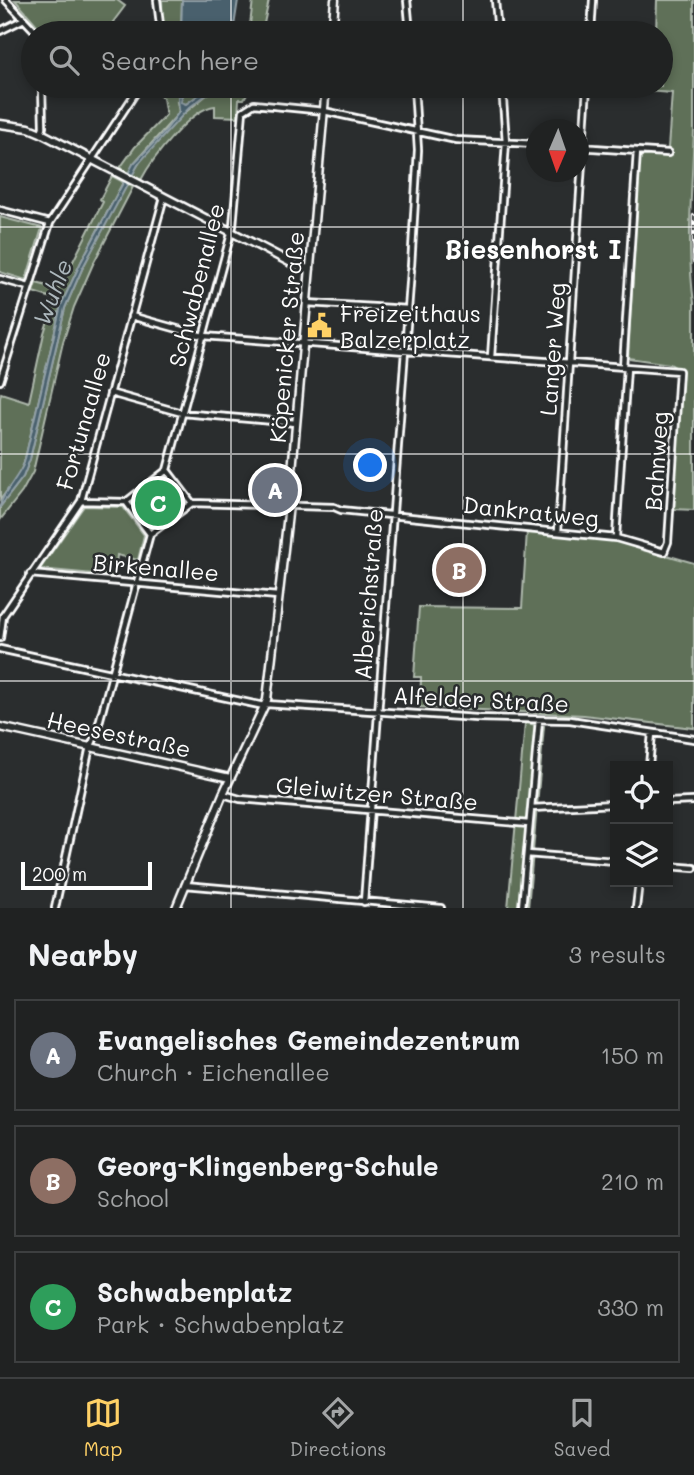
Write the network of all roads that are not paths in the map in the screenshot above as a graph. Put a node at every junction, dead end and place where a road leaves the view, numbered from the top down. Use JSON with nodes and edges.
{"nodes":[{"id":1,"x":6,"y":0,"type":"edge"},
{"id":2,"x":157,"y":0,"type":"edge"},
{"id":3,"x":335,"y":0,"type":"edge"},
{"id":4,"x":407,"y":0,"type":"edge"},
{"id":5,"x":495,"y":0,"type":"edge"},
{"id":6,"x":593,"y":0,"type":"edge"},
{"id":7,"x":24,"y":19,"type":"joint"},
{"id":8,"x":160,"y":21,"type":"edge"},
{"id":9,"x":333,"y":21,"type":"edge"},
{"id":10,"x":409,"y":21,"type":"edge"},
{"id":11,"x":497,"y":21,"type":"edge"},
{"id":12,"x":592,"y":21,"type":"edge"},
{"id":13,"x":0,"y":31,"type":"edge"},
{"id":14,"x":42,"y":98,"type":"edge"},
{"id":15,"x":132,"y":98,"type":"edge"},
{"id":16,"x":324,"y":98,"type":"edge"},
{"id":17,"x":415,"y":98,"type":"edge"},
{"id":18,"x":503,"y":98,"type":"edge"},
{"id":19,"x":586,"y":98,"type":"edge"},
{"id":20,"x":321,"y":110,"type":"junction"},
{"id":21,"x":584,"y":119,"type":"edge"},
{"id":22,"x":0,"y":124,"type":"edge"},
{"id":23,"x":417,"y":131,"type":"junction"},
{"id":24,"x":41,"y":133,"type":"junction"},
{"id":25,"x":506,"y":142,"type":"junction"},
{"id":26,"x":526,"y":143,"type":"edge"},
{"id":27,"x":589,"y":148,"type":"edge"},
{"id":28,"x":637,"y":151,"type":"junction"},
{"id":29,"x":668,"y":153,"type":"dead end"},
{"id":30,"x":91,"y":159,"type":"junction"},
{"id":31,"x":579,"y":182,"type":"edge"},
{"id":32,"x":164,"y":197,"type":"junction"},
{"id":33,"x":0,"y":210,"type":"edge"},
{"id":34,"x":50,"y":223,"type":"junction"},
{"id":35,"x":231,"y":232,"type":"junction"},
{"id":36,"x":310,"y":269,"type":"junction"},
{"id":37,"x":0,"y":279,"type":"edge"},
{"id":38,"x":30,"y":288,"type":"junction"},
{"id":39,"x":307,"y":303,"type":"junction"},
{"id":40,"x":408,"y":309,"type":"junction"},
{"id":41,"x":131,"y":316,"type":"junction"},
{"id":42,"x":203,"y":336,"type":"junction"},
{"id":43,"x":303,"y":344,"type":"junction"},
{"id":44,"x":404,"y":352,"type":"junction"},
{"id":45,"x":491,"y":358,"type":"junction"},
{"id":46,"x":569,"y":363,"type":"junction"},
{"id":47,"x":625,"y":367,"type":"junction"},
{"id":48,"x":0,"y":381,"type":"edge"},
{"id":49,"x":110,"y":393,"type":"junction"},
{"id":50,"x":182,"y":413,"type":"junction"},
{"id":51,"x":296,"y":423,"type":"junction"},
{"id":52,"x":167,"y":470,"type":"junction"},
{"id":53,"x":80,"y":500,"type":"junction"},
{"id":54,"x":126,"y":502,"type":"junction"},
{"id":55,"x":192,"y":503,"type":"junction"},
{"id":56,"x":289,"y":505,"type":"junction"},
{"id":57,"x":392,"y":514,"type":"junction"},
{"id":58,"x":558,"y":531,"type":"junction"},
{"id":59,"x":150,"y":534,"type":"junction"},
{"id":60,"x":616,"y":538,"type":"junction"},
{"id":61,"x":664,"y":552,"type":"joint"},
{"id":62,"x":30,"y":574,"type":"junction"},
{"id":63,"x":137,"y":583,"type":"junction"},
{"id":64,"x":279,"y":596,"type":"junction"},
{"id":65,"x":0,"y":638,"type":"edge"},
{"id":66,"x":0,"y":649,"type":"edge"},
{"id":67,"x":113,"y":674,"type":"junction"},
{"id":68,"x":265,"y":705,"type":"junction"},
{"id":69,"x":379,"y":712,"type":"junction"},
{"id":70,"x":539,"y":720,"type":"junction"},
{"id":71,"x":0,"y":727,"type":"edge"},
{"id":72,"x":652,"y":733,"type":"junction"},
{"id":73,"x":694,"y":738,"type":"edge"},
{"id":74,"x":92,"y":746,"type":"junction"},
{"id":75,"x":649,"y":761,"type":"edge"},
{"id":76,"x":230,"y":778,"type":"junction"},
{"id":77,"x":223,"y":794,"type":"junction"},
{"id":78,"x":694,"y":801,"type":"edge"},
{"id":79,"x":673,"y":802,"type":"edge"},
{"id":80,"x":610,"y":804,"type":"edge"},
{"id":81,"x":531,"y":808,"type":"junction"},
{"id":82,"x":371,"y":810,"type":"junction"},
{"id":83,"x":529,"y":824,"type":"junction"},
{"id":84,"x":527,"y":854,"type":"junction"},
{"id":85,"x":610,"y":861,"type":"edge"},
{"id":86,"x":673,"y":866,"type":"edge"},
{"id":87,"x":694,"y":868,"type":"edge"},
{"id":88,"x":185,"y":885,"type":"junction"},
{"id":89,"x":638,"y":887,"type":"edge"},
{"id":90,"x":326,"y":898,"type":"junction"},
{"id":91,"x":364,"y":902,"type":"junction"},
{"id":92,"x":371,"y":905,"type":"edge"},
{"id":93,"x":55,"y":908,"type":"edge"},
{"id":94,"x":176,"y":908,"type":"edge"},
{"id":95,"x":325,"y":908,"type":"edge"},
{"id":96,"x":441,"y":908,"type":"edge"},
{"id":97,"x":522,"y":908,"type":"edge"},
{"id":98,"x":636,"y":908,"type":"edge"}],
"edges":[{"from":1,"to":7,"type":"street"},
{"from":2,"to":8,"type":"street"},
{"from":3,"to":9,"type":"main road"},
{"from":4,"to":10,"type":"street"},
{"from":5,"to":11,"type":"street"},
{"from":6,"to":12,"type":"street"},
{"from":7,"to":13,"type":"street"},
{"from":14,"to":24,"type":"street"},
{"from":15,"to":30,"type":"street"},
{"from":16,"to":20,"type":"main road","name":"Köpenicker Straße"},
{"from":17,"to":23,"type":"street","name":"Alberichstraße"},
{"from":18,"to":25,"type":"street"},
{"from":19,"to":21,"type":"street","name":"Langer Weg"},
{"from":20,"to":23,"type":"street"},
{"from":20,"to":35,"type":"street","name":"Schwabenallee"},
{"from":20,"to":36,"type":"main road","name":"Köpenicker Straße"},
{"from":22,"to":24,"type":"main road"},
{"from":23,"to":25,"type":"street"},
{"from":23,"to":40,"type":"street","name":"Alberichstraße"},
{"from":24,"to":30,"type":"main road"},
{"from":25,"to":26,"type":"street"},
{"from":25,"to":45,"type":"street"},
{"from":27,"to":28,"type":"street"},
{"from":28,"to":29,"type":"street"},
{"from":28,"to":47,"type":"street"},
{"from":30,"to":32,"type":"main road"},
{"from":30,"to":34,"type":"street"},
{"from":31,"to":46,"type":"street","name":"Langer Weg"},
{"from":32,"to":35,"type":"main road"},
{"from":32,"to":41,"type":"street","name":"Fortunaallee"},
{"from":33,"to":34,"type":"street"},
{"from":34,"to":38,"type":"street"},
{"from":35,"to":36,"type":"main road"},
{"from":35,"to":42,"type":"street","name":"Schwabenallee"},
{"from":36,"to":39,"type":"main road","name":"Köpenicker Straße"},
{"from":37,"to":38,"type":"street"},
{"from":38,"to":48,"type":"street"},
{"from":39,"to":40,"type":"street"},
{"from":39,"to":43,"type":"main road","name":"Köpenicker Straße"},
{"from":40,"to":44,"type":"street","name":"Alberichstraße"},
{"from":41,"to":42,"type":"street"},
{"from":41,"to":49,"type":"street","name":"Fortunaallee"},
{"from":42,"to":43,"type":"street"},
{"from":42,"to":50,"type":"street","name":"Schwabenallee"},
{"from":43,"to":44,"type":"street"},
{"from":43,"to":51,"type":"main road","name":"Köpenicker Straße"},
{"from":44,"to":45,"type":"street"},
{"from":44,"to":57,"type":"street","name":"Alberichstraße"},
{"from":45,"to":46,"type":"street"},
{"from":46,"to":47,"type":"street"},
{"from":46,"to":58,"type":"street","name":"Langer Weg"},
{"from":47,"to":60,"type":"street"},
{"from":47,"to":61,"type":"street","name":"Bahnweg"},
{"from":49,"to":50,"type":"street"},
{"from":49,"to":53,"type":"street","name":"Fortunaallee"},
{"from":50,"to":51,"type":"street"},
{"from":50,"to":52,"type":"street","name":"Schwabenallee"},
{"from":51,"to":56,"type":"main road","name":"Köpenicker Straße"},
{"from":52,"to":54,"type":"street"},
{"from":52,"to":55,"type":"street"},
{"from":53,"to":54,"type":"street"},
{"from":53,"to":62,"type":"street","name":"Fortunaallee"},
{"from":54,"to":59,"type":"street"},
{"from":55,"to":56,"type":"street","name":"Dankratweg"},
{"from":55,"to":59,"type":"street"},
{"from":56,"to":57,"type":"street","name":"Dankratweg"},
{"from":56,"to":64,"type":"main road","name":"Köpenicker Straße"},
{"from":57,"to":58,"type":"street","name":"Dankratweg"},
{"from":57,"to":69,"type":"street","name":"Alberichstraße"},
{"from":58,"to":60,"type":"street","name":"Dankratweg"},
{"from":59,"to":63,"type":"street"},
{"from":60,"to":61,"type":"street","name":"Dankratweg"},
{"from":62,"to":63,"type":"street","name":"Birkenallee"},
{"from":62,"to":65,"type":"street","name":"Fortunaallee"},
{"from":63,"to":64,"type":"street","name":"Birkenallee"},
{"from":63,"to":67,"type":"street"},
{"from":64,"to":68,"type":"main road","name":"Köpenicker Straße"},
{"from":66,"to":67,"type":"street","name":"Alfelder Straße"},
{"from":67,"to":68,"type":"street","name":"Alfelder Straße"},
{"from":67,"to":74,"type":"street"},
{"from":68,"to":69,"type":"street","name":"Alfelder Straße"},
{"from":68,"to":76,"type":"main road","name":"Köpenicker Straße"},
{"from":69,"to":70,"type":"street","name":"Alfelder Straße"},
{"from":69,"to":82,"type":"street","name":"Alberichstraße"},
{"from":70,"to":72,"type":"street","name":"Alfelder Straße"},
{"from":70,"to":81,"type":"street"},
{"from":71,"to":74,"type":"main road","name":"Heesestraße"},
{"from":72,"to":73,"type":"street","name":"Alfelder Straße"},
{"from":72,"to":75,"type":"street"},
{"from":74,"to":76,"type":"main road","name":"Heesestraße"},
{"from":74,"to":93,"type":"street"},
{"from":76,"to":77,"type":"main road","name":"Köpenicker Straße"},
{"from":77,"to":82,"type":"street","name":"Gleiwitzer Straße"},
{"from":77,"to":88,"type":"main road","name":"Köpenicker Straße"},
{"from":78,"to":79,"type":"street"},
{"from":80,"to":81,"type":"street"},
{"from":81,"to":83,"type":"street"},
{"from":82,"to":83,"type":"street","name":"Gleiwitzer Straße"},
{"from":82,"to":91,"type":"street","name":"Alberichstraße"},
{"from":83,"to":84,"type":"street"},
{"from":84,"to":85,"type":"street"},
{"from":84,"to":97,"type":"street"},
{"from":86,"to":87,"type":"street"},
{"from":88,"to":90,"type":"street"},
{"from":88,"to":94,"type":"main road","name":"Köpenicker Straße"},
{"from":89,"to":98,"type":"street"},
{"from":90,"to":91,"type":"street"},
{"from":90,"to":95,"type":"street"},
{"from":91,"to":92,"type":"street"},
{"from":92,"to":96,"type":"street"}]}
